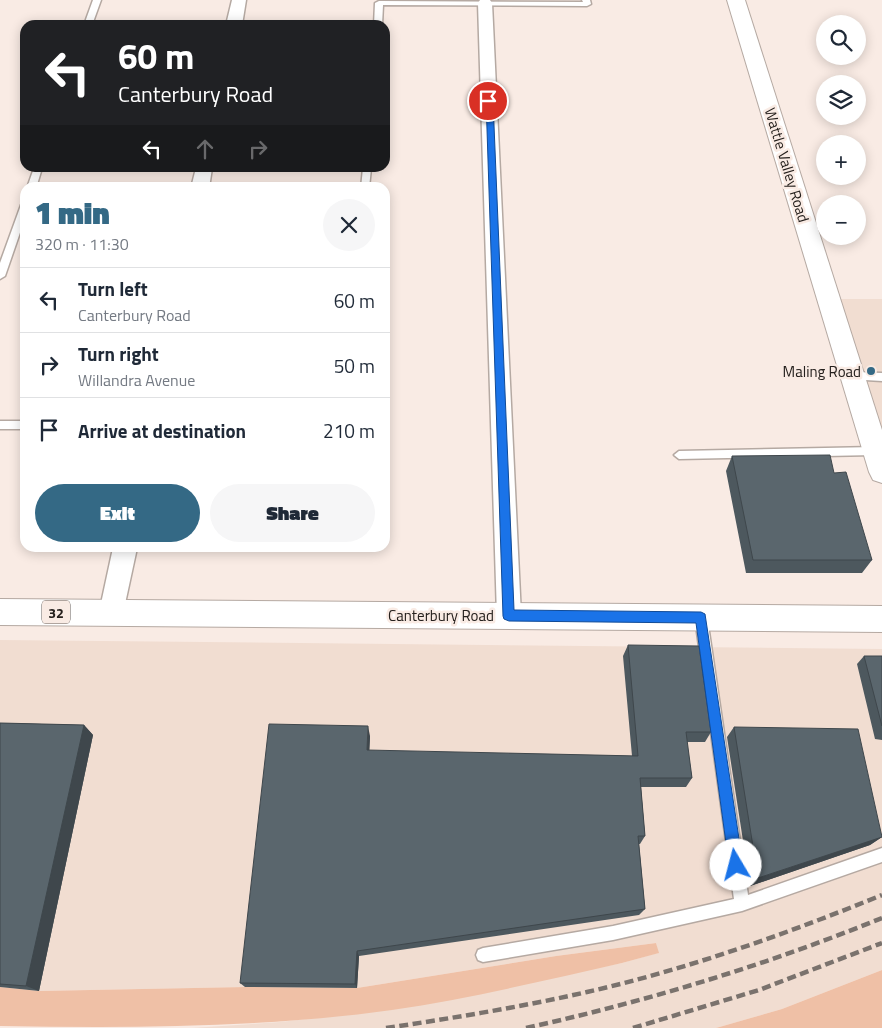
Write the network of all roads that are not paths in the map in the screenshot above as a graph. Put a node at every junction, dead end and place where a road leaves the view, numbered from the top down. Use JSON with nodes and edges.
{"nodes":[{"id":1,"x":96,"y":0,"type":"edge"},
{"id":2,"x":239,"y":0,"type":"edge"},
{"id":3,"x":586,"y":0,"type":"edge"},
{"id":4,"x":736,"y":0,"type":"edge"},
{"id":5,"x":485,"y":4,"type":"junction"},
{"id":6,"x":90,"y":20,"type":"edge"},
{"id":7,"x":235,"y":20,"type":"edge"},
{"id":8,"x":378,"y":20,"type":"edge"},
{"id":9,"x":20,"y":219,"type":"edge"},
{"id":10,"x":0,"y":276,"type":"edge"},
{"id":11,"x":852,"y":376,"type":"junction"},
{"id":12,"x":882,"y":377,"type":"edge"},
{"id":13,"x":0,"y":425,"type":"edge"},
{"id":14,"x":20,"y":425,"type":"edge"},
{"id":15,"x":875,"y":451,"type":"junction"},
{"id":16,"x":679,"y":456,"type":"dead end"},
{"id":17,"x":882,"y":472,"type":"edge"},
{"id":18,"x":124,"y":552,"type":"edge"},
{"id":19,"x":0,"y":612,"type":"edge"},
{"id":20,"x":112,"y":613,"type":"junction"},
{"id":21,"x":509,"y":616,"type":"junction"},
{"id":22,"x":701,"y":618,"type":"junction"},
{"id":23,"x":882,"y":619,"type":"edge"},
{"id":24,"x":882,"y":855,"type":"edge"},
{"id":25,"x":742,"y":904,"type":"junction"},
{"id":26,"x":482,"y":954,"type":"edge"}],
"edges":[{"from":1,"to":6,"type":"lane"},
{"from":2,"to":7,"type":"street"},
{"from":3,"to":5,"type":"lane"},
{"from":4,"to":11,"type":"street","name":"Wattle Valley Road"},
{"from":5,"to":8,"type":"lane"},
{"from":5,"to":21,"type":"street"},
{"from":9,"to":10,"type":"lane"},
{"from":11,"to":12,"type":"lane"},
{"from":11,"to":15,"type":"street","name":"Wattle Valley Road"},
{"from":13,"to":14,"type":"lane"},
{"from":15,"to":16,"type":"lane"},
{"from":15,"to":17,"type":"street","name":"Wattle Valley Road"},
{"from":18,"to":20,"type":"street"},
{"from":19,"to":20,"type":"street","name":"Canterbury Road","number":"32"},
{"from":20,"to":21,"type":"street","name":"Canterbury Road","number":"32"},
{"from":21,"to":22,"type":"street","name":"Canterbury Road","number":"32"},
{"from":22,"to":23,"type":"street","name":"Canterbury Road","number":"32"},
{"from":22,"to":25,"type":"lane"},
{"from":24,"to":25,"type":"lane"},
{"from":25,"to":26,"type":"lane"}]}
